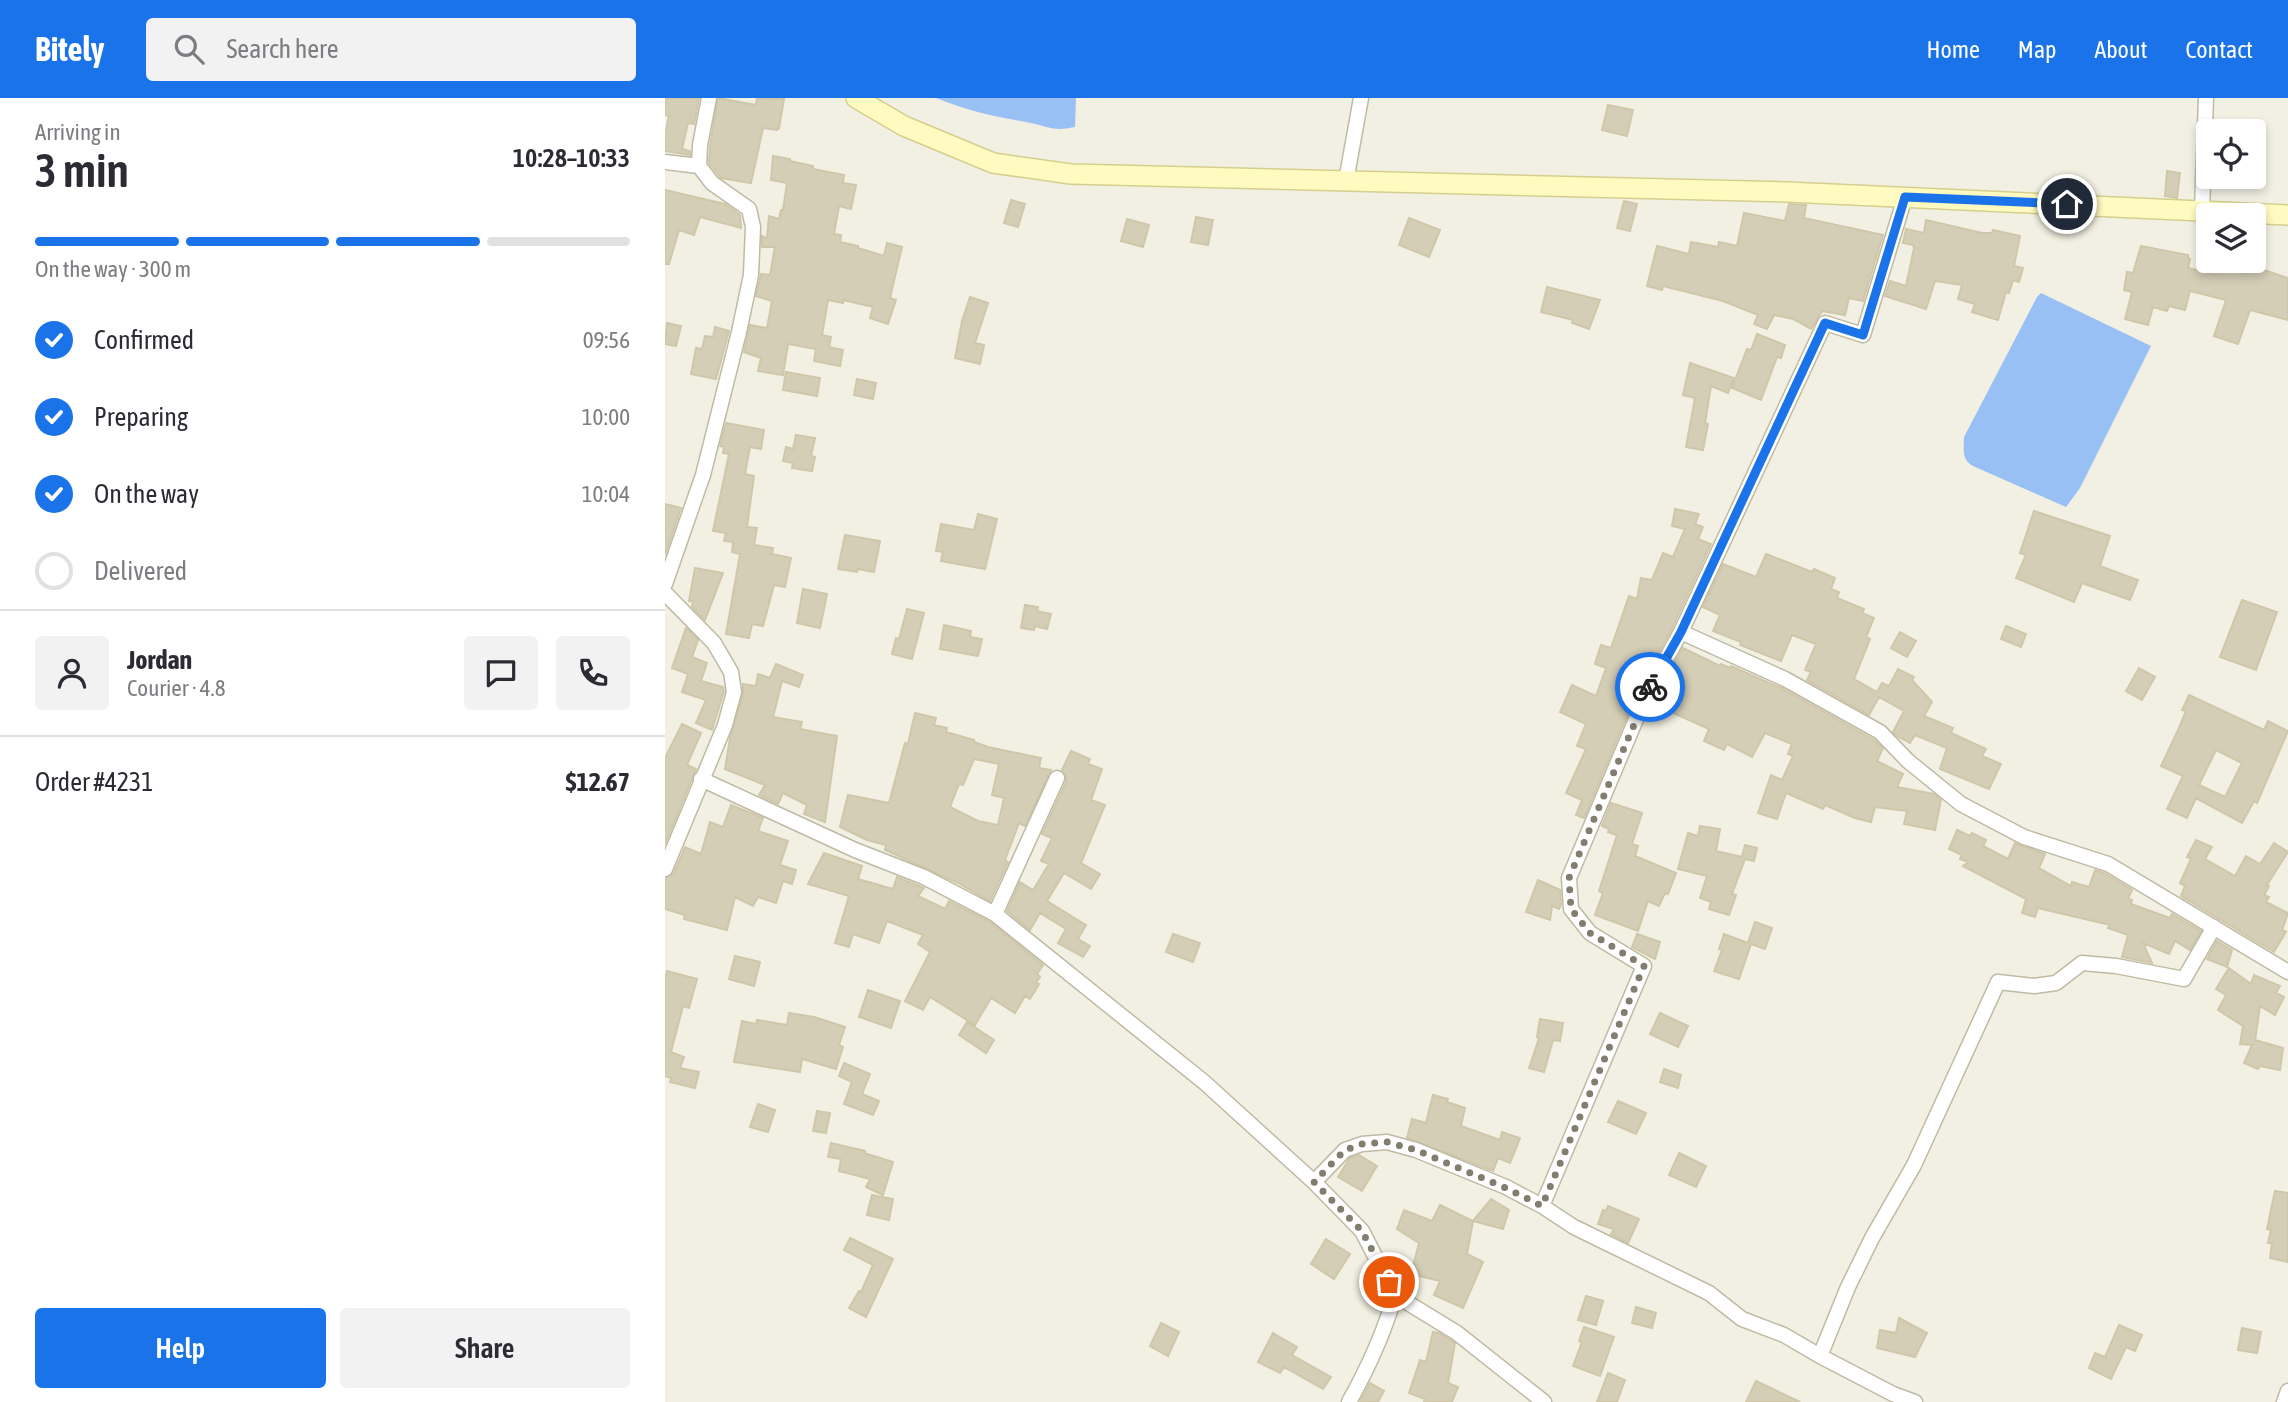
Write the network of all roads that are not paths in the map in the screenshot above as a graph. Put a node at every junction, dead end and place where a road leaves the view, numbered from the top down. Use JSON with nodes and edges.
{"nodes":[{"id":1,"x":709,"y":98,"type":"edge"},
{"id":2,"x":856,"y":98,"type":"edge"},
{"id":3,"x":1361,"y":98,"type":"edge"},
{"id":4,"x":2206,"y":98,"type":"edge"},
{"id":5,"x":665,"y":162,"type":"edge"},
{"id":6,"x":699,"y":166,"type":"junction"},
{"id":7,"x":1346,"y":181,"type":"junction"},
{"id":8,"x":1905,"y":197,"type":"junction"},
{"id":9,"x":2202,"y":203,"type":"edge"},
{"id":10,"x":2196,"y":210,"type":"edge"},
{"id":11,"x":2266,"y":214,"type":"edge"},
{"id":12,"x":2288,"y":215,"type":"edge"},
{"id":13,"x":665,"y":584,"type":"edge"},
{"id":14,"x":665,"y":593,"type":"edge"},
{"id":15,"x":1681,"y":632,"type":"junction"},
{"id":16,"x":1057,"y":778,"type":"dead end"},
{"id":17,"x":701,"y":779,"type":"junction"},
{"id":18,"x":665,"y":869,"type":"edge"},
{"id":19,"x":995,"y":914,"type":"junction"},
{"id":20,"x":2214,"y":926,"type":"junction"},
{"id":21,"x":2288,"y":972,"type":"edge"},
{"id":22,"x":1314,"y":1182,"type":"junction"},
{"id":23,"x":1542,"y":1206,"type":"junction"},
{"id":24,"x":1395,"y":1295,"type":"junction"},
{"id":25,"x":1819,"y":1356,"type":"junction"},
{"id":26,"x":2288,"y":1391,"type":"edge"},
{"id":27,"x":1349,"y":1402,"type":"edge"},
{"id":28,"x":1544,"y":1402,"type":"edge"},
{"id":29,"x":1915,"y":1402,"type":"edge"},
{"id":30,"x":2284,"y":1402,"type":"edge"}],
"edges":[{"from":1,"to":6,"type":"street"},
{"from":2,"to":7,"type":"street"},
{"from":3,"to":7,"type":"street"},
{"from":4,"to":9,"type":"street"},
{"from":5,"to":6,"type":"street"},
{"from":6,"to":13,"type":"street"},
{"from":7,"to":8,"type":"street"},
{"from":8,"to":10,"type":"street"},
{"from":8,"to":15,"type":"street"},
{"from":11,"to":12,"type":"street"},
{"from":14,"to":17,"type":"street"},
{"from":15,"to":20,"type":"street"},
{"from":15,"to":23,"type":"street"},
{"from":16,"to":19,"type":"street"},
{"from":17,"to":18,"type":"street"},
{"from":17,"to":19,"type":"street"},
{"from":19,"to":22,"type":"street"},
{"from":20,"to":21,"type":"street"},
{"from":20,"to":25,"type":"street"},
{"from":22,"to":23,"type":"street"},
{"from":22,"to":24,"type":"street"},
{"from":23,"to":25,"type":"street"},
{"from":24,"to":27,"type":"street"},
{"from":24,"to":28,"type":"street"},
{"from":25,"to":29,"type":"street"},
{"from":26,"to":30,"type":"street"}]}
